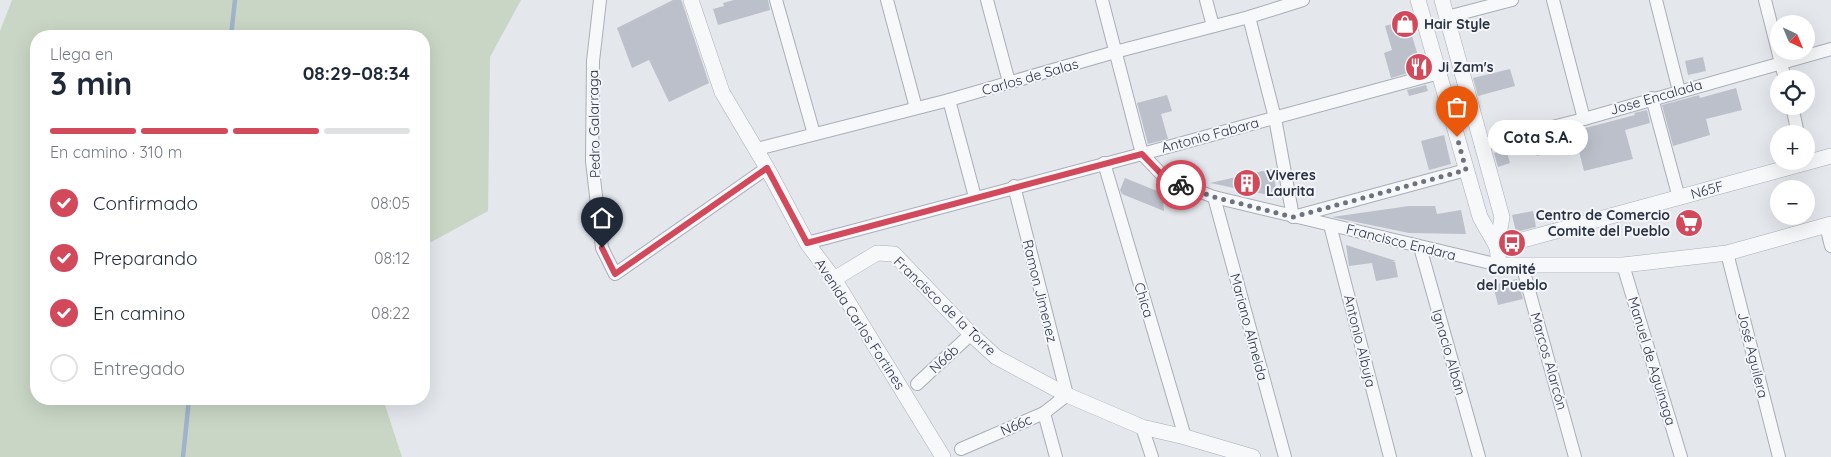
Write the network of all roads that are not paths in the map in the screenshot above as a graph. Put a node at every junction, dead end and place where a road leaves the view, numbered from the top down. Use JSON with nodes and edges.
{"nodes":[{"id":1,"x":600,"y":0,"type":"edge"},
{"id":2,"x":690,"y":0,"type":"edge"},
{"id":3,"x":776,"y":0,"type":"edge"},
{"id":4,"x":887,"y":0,"type":"edge"},
{"id":5,"x":987,"y":0,"type":"edge"},
{"id":6,"x":1102,"y":0,"type":"edge"},
{"id":7,"x":1206,"y":0,"type":"edge"},
{"id":8,"x":1303,"y":0,"type":"edge"},
{"id":9,"x":1418,"y":0,"type":"edge"},
{"id":10,"x":1442,"y":0,"type":"edge"},
{"id":11,"x":1512,"y":0,"type":"edge"},
{"id":12,"x":1553,"y":0,"type":"edge"},
{"id":13,"x":1656,"y":0,"type":"edge"},
{"id":14,"x":1765,"y":0,"type":"edge"},
{"id":15,"x":1249,"y":17,"type":"junction"},
{"id":16,"x":1447,"y":17,"type":"junction"},
{"id":17,"x":1213,"y":26,"type":"junction"},
{"id":18,"x":1831,"y":49,"type":"edge"},
{"id":19,"x":1115,"y":52,"type":"junction"},
{"id":20,"x":1782,"y":62,"type":"junction"},
{"id":21,"x":1783,"y":70,"type":"edge"},
{"id":22,"x":1439,"y":72,"type":"junction"},
{"id":23,"x":1010,"y":82,"type":"junction"},
{"id":24,"x":1679,"y":90,"type":"junction"},
{"id":25,"x":1652,"y":98,"type":"junction"},
{"id":26,"x":948,"y":100,"type":"junction"},
{"id":27,"x":916,"y":108,"type":"junction"},
{"id":28,"x":1275,"y":118,"type":"junction"},
{"id":29,"x":1584,"y":118,"type":"junction"},
{"id":30,"x":814,"y":134,"type":"junction"},
{"id":31,"x":1481,"y":145,"type":"junction"},
{"id":32,"x":757,"y":149,"type":"junction"},
{"id":33,"x":1142,"y":154,"type":"junction"},
{"id":34,"x":1831,"y":156,"type":"edge"},
{"id":35,"x":1815,"y":160,"type":"edge"},
{"id":36,"x":1104,"y":163,"type":"junction"},
{"id":37,"x":767,"y":168,"type":"junction"},
{"id":38,"x":1466,"y":170,"type":"junction"},
{"id":39,"x":1777,"y":170,"type":"edge"},
{"id":40,"x":1014,"y":186,"type":"junction"},
{"id":41,"x":976,"y":197,"type":"junction"},
{"id":42,"x":1214,"y":197,"type":"junction"},
{"id":43,"x":1678,"y":198,"type":"junction"},
{"id":44,"x":1293,"y":217,"type":"junction"},
{"id":45,"x":1330,"y":225,"type":"junction"},
{"id":46,"x":1828,"y":225,"type":"edge"},
{"id":47,"x":807,"y":243,"type":"junction"},
{"id":48,"x":1831,"y":246,"type":"edge"},
{"id":49,"x":1420,"y":247,"type":"junction"},
{"id":50,"x":1497,"y":247,"type":"junction"},
{"id":51,"x":1727,"y":253,"type":"junction"},
{"id":52,"x":1499,"y":265,"type":"junction"},
{"id":53,"x":1522,"y":265,"type":"junction"},
{"id":54,"x":1623,"y":265,"type":"junction"},
{"id":55,"x":834,"y":279,"type":"junction"},
{"id":56,"x":971,"y":334,"type":"junction"},
{"id":57,"x":917,"y":384,"type":"dead end"},
{"id":58,"x":1067,"y":396,"type":"junction"},
{"id":59,"x":1044,"y":413,"type":"junction"},
{"id":60,"x":1142,"y":427,"type":"junction"},
{"id":61,"x":1185,"y":436,"type":"junction"},
{"id":62,"x":961,"y":448,"type":"dead end"},
{"id":63,"x":943,"y":457,"type":"edge"},
{"id":64,"x":1056,"y":457,"type":"edge"},
{"id":65,"x":1152,"y":457,"type":"edge"},
{"id":66,"x":1253,"y":457,"type":"edge"},
{"id":67,"x":1284,"y":457,"type":"edge"},
{"id":68,"x":1390,"y":457,"type":"edge"},
{"id":69,"x":1479,"y":457,"type":"edge"},
{"id":70,"x":1575,"y":457,"type":"edge"},
{"id":71,"x":1681,"y":457,"type":"edge"},
{"id":72,"x":1779,"y":457,"type":"edge"}],
"edges":[{"from":1,"to":37,"type":"street","name":"Pedro Galarraga"},
{"from":2,"to":32,"type":"street","name":"Avenida Carlos Fortines"},
{"from":3,"to":30,"type":"street"},
{"from":4,"to":27,"type":"street"},
{"from":5,"to":23,"type":"street"},
{"from":6,"to":19,"type":"street","name":"Francisco Endara"},
{"from":7,"to":17,"type":"street"},
{"from":8,"to":15,"type":"street","name":"Carlos de Salas"},
{"from":9,"to":22,"type":"street"},
{"from":10,"to":16,"type":"street"},
{"from":11,"to":16,"type":"street"},
{"from":12,"to":29,"type":"street"},
{"from":13,"to":24,"type":"street"},
{"from":14,"to":20,"type":"street"},
{"from":15,"to":17,"type":"street","name":"Carlos de Salas"},
{"from":15,"to":28,"type":"street"},
{"from":16,"to":31,"type":"street"},
{"from":17,"to":19,"type":"street","name":"Carlos de Salas"},
{"from":18,"to":20,"type":"street","name":"Jose Encalada"},
{"from":19,"to":23,"type":"street","name":"Carlos de Salas"},
{"from":19,"to":33,"type":"street","name":"Francisco Endara"},
{"from":20,"to":21,"type":"street"},
{"from":20,"to":24,"type":"street","name":"Jose Encalada"},
{"from":22,"to":28,"type":"street","name":"Antonio Fabara"},
{"from":22,"to":38,"type":"street"},
{"from":23,"to":26,"type":"street","name":"Carlos de Salas"},
{"from":24,"to":25,"type":"street","name":"Jose Encalada"},
{"from":25,"to":29,"type":"street","name":"Jose Encalada"},
{"from":25,"to":43,"type":"street"},
{"from":26,"to":27,"type":"street","name":"Carlos de Salas"},
{"from":26,"to":41,"type":"street"},
{"from":27,"to":30,"type":"street","name":"Carlos de Salas"},
{"from":28,"to":33,"type":"street","name":"Antonio Fabara"},
{"from":28,"to":44,"type":"street"},
{"from":29,"to":31,"type":"street","name":"Jose Encalada"},
{"from":30,"to":32,"type":"street","name":"Carlos de Salas"},
{"from":31,"to":50,"type":"street"},
{"from":32,"to":37,"type":"street","name":"Avenida Carlos Fortines"},
{"from":33,"to":36,"type":"street","name":"Antonio Fabara"},
{"from":33,"to":42,"type":"street","name":"Francisco Endara"},
{"from":34,"to":35,"type":"street","name":"N65F"},
{"from":36,"to":40,"type":"street","name":"Antonio Fabara"},
{"from":36,"to":61,"type":"street","name":"Chica"},
{"from":37,"to":47,"type":"street","name":"Avenida Carlos Fortines"},
{"from":38,"to":44,"type":"street"},
{"from":38,"to":50,"type":"street"},
{"from":39,"to":43,"type":"street","name":"N65F"},
{"from":40,"to":41,"type":"street","name":"Antonio Fabara"},
{"from":40,"to":58,"type":"street","name":"Ramon Jimenez"},
{"from":41,"to":47,"type":"street","name":"Antonio Fabara"},
{"from":42,"to":44,"type":"street","name":"Francisco Endara"},
{"from":42,"to":67,"type":"street","name":"Mariano Almeida"},
{"from":43,"to":50,"type":"street","name":"N65F"},
{"from":44,"to":45,"type":"street","name":"Francisco Endara"},
{"from":45,"to":49,"type":"street","name":"Francisco Endara"},
{"from":45,"to":68,"type":"street","name":"Antonio Albuja"},
{"from":46,"to":48,"type":"street"},
{"from":46,"to":51,"type":"street","name":"Francisco Endara"},
{"from":47,"to":55,"type":"street","name":"Avenida Carlos Fortines"},
{"from":49,"to":52,"type":"street","name":"Francisco Endara"},
{"from":49,"to":69,"type":"street","name":"Ignacio Albán"},
{"from":50,"to":52,"type":"street"},
{"from":51,"to":54,"type":"street","name":"Francisco Endara"},
{"from":51,"to":72,"type":"street","name":"José Aguilera"},
{"from":52,"to":53,"type":"street","name":"Francisco Endara"},
{"from":53,"to":54,"type":"street","name":"Francisco Endara"},
{"from":53,"to":70,"type":"street","name":"Marcos Alarcón"},
{"from":54,"to":71,"type":"street","name":"Manuel de Aguinaga"},
{"from":55,"to":56,"type":"street","name":"Francisco de la Torre"},
{"from":55,"to":63,"type":"street","name":"Avenida Carlos Fortines"},
{"from":56,"to":57,"type":"street","name":"N66b"},
{"from":56,"to":58,"type":"street","name":"Francisco de la Torre"},
{"from":58,"to":59,"type":"street","name":"N66c"},
{"from":58,"to":60,"type":"street","name":"Francisco de la Torre"},
{"from":59,"to":62,"type":"street","name":"N66c"},
{"from":59,"to":64,"type":"street"},
{"from":60,"to":61,"type":"street","name":"Francisco de la Torre"},
{"from":60,"to":65,"type":"street"},
{"from":61,"to":66,"type":"street","name":"Francisco de la Torre"}]}
